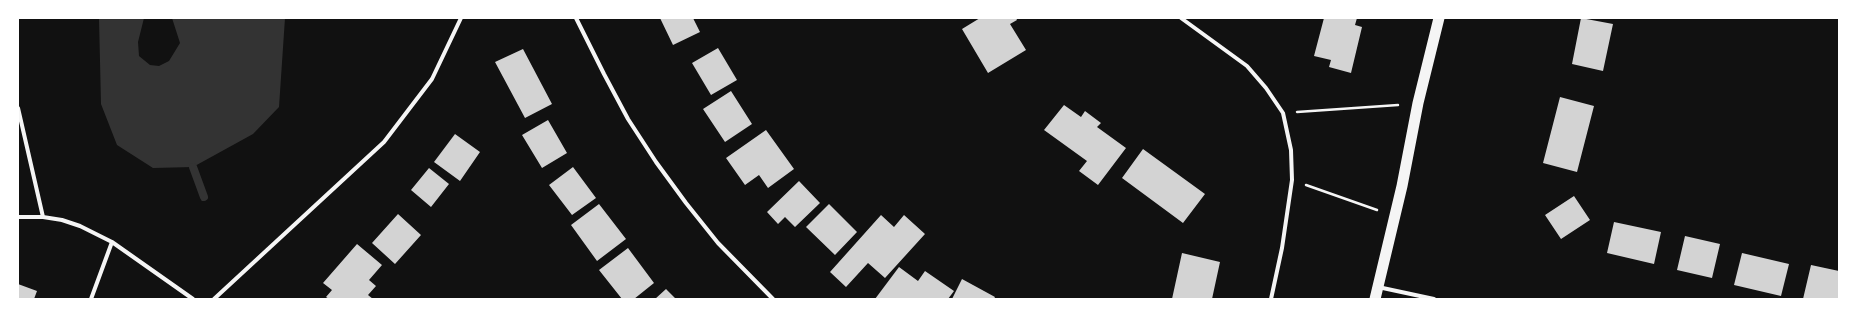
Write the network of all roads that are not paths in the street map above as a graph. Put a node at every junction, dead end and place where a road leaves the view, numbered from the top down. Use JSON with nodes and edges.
{"nodes":[{"id":1,"x":461,"y":18,"type":"edge"},
{"id":2,"x":576,"y":18,"type":"edge"},
{"id":3,"x":1181,"y":18,"type":"edge"},
{"id":4,"x":1439,"y":18,"type":"edge"},
{"id":5,"x":18,"y":108,"type":"edge"},
{"id":6,"x":18,"y":217,"type":"edge"},
{"id":7,"x":43,"y":217,"type":"junction"},
{"id":8,"x":112,"y":242,"type":"junction"},
{"id":9,"x":1378,"y":286,"type":"junction"},
{"id":10,"x":91,"y":299,"type":"edge"},
{"id":11,"x":193,"y":299,"type":"edge"},
{"id":12,"x":214,"y":299,"type":"edge"},
{"id":13,"x":773,"y":299,"type":"edge"},
{"id":14,"x":1271,"y":299,"type":"edge"},
{"id":15,"x":1375,"y":299,"type":"edge"},
{"id":16,"x":1434,"y":299,"type":"edge"}],
"edges":[{"from":1,"to":12,"type":"street"},
{"from":2,"to":13,"type":"street"},
{"from":3,"to":14,"type":"street"},
{"from":4,"to":9,"type":"highway"},
{"from":5,"to":7,"type":"street"},
{"from":6,"to":7,"type":"street"},
{"from":7,"to":8,"type":"street"},
{"from":8,"to":10,"type":"street"},
{"from":8,"to":11,"type":"street"},
{"from":9,"to":15,"type":"highway"},
{"from":9,"to":16,"type":"street"}]}
